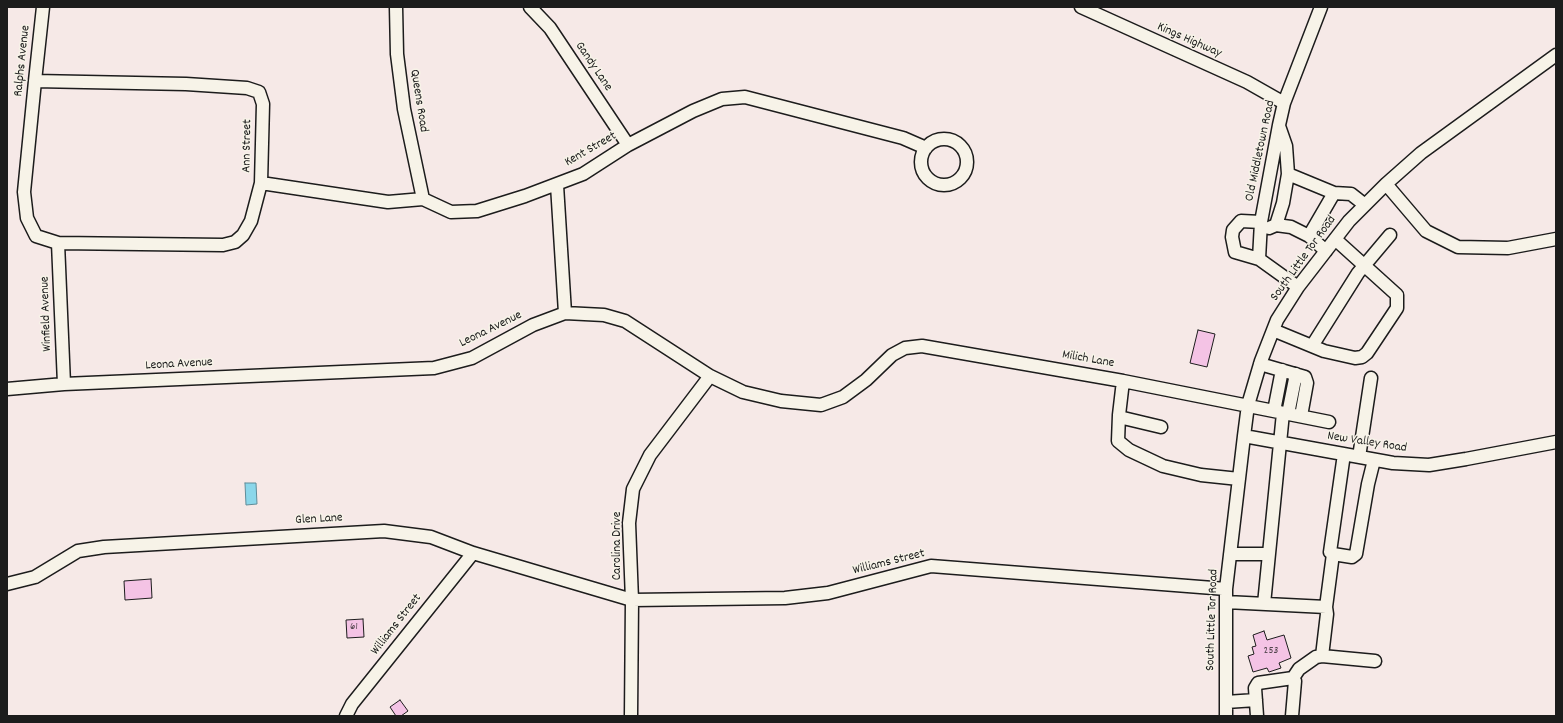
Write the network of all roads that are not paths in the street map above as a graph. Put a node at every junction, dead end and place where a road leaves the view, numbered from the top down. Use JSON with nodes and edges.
{"nodes":[{"id":1,"x":43,"y":7,"type":"edge"},
{"id":2,"x":396,"y":7,"type":"edge"},
{"id":3,"x":530,"y":7,"type":"edge"},
{"id":4,"x":1081,"y":7,"type":"edge"},
{"id":5,"x":1321,"y":7,"type":"edge"},
{"id":6,"x":1556,"y":55,"type":"edge"},
{"id":7,"x":36,"y":81,"type":"junction"},
{"id":8,"x":1284,"y":102,"type":"junction"},
{"id":9,"x":1279,"y":125,"type":"junction"},
{"id":10,"x":628,"y":145,"type":"junction"},
{"id":11,"x":926,"y":148,"type":"dead end"},
{"id":12,"x":1288,"y":174,"type":"junction"},
{"id":13,"x":261,"y":183,"type":"junction"},
{"id":14,"x":1386,"y":184,"type":"junction"},
{"id":15,"x":557,"y":185,"type":"junction"},
{"id":16,"x":1334,"y":193,"type":"junction"},
{"id":17,"x":424,"y":199,"type":"junction"},
{"id":18,"x":1365,"y":205,"type":"junction"},
{"id":19,"x":1276,"y":225,"type":"junction"},
{"id":20,"x":1262,"y":226,"type":"junction"},
{"id":21,"x":1390,"y":235,"type":"dead end"},
{"id":22,"x":1309,"y":236,"type":"junction"},
{"id":23,"x":1556,"y":239,"type":"edge"},
{"id":24,"x":1334,"y":240,"type":"junction"},
{"id":25,"x":58,"y":243,"type":"junction"},
{"id":26,"x":1326,"y":251,"type":"junction"},
{"id":27,"x":1259,"y":259,"type":"junction"},
{"id":28,"x":1364,"y":265,"type":"junction"},
{"id":29,"x":1298,"y":287,"type":"junction"},
{"id":30,"x":565,"y":313,"type":"junction"},
{"id":31,"x":1273,"y":330,"type":"junction"},
{"id":32,"x":922,"y":346,"type":"joint"},
{"id":33,"x":1312,"y":346,"type":"junction"},
{"id":34,"x":1260,"y":364,"type":"junction"},
{"id":35,"x":1282,"y":370,"type":"junction"},
{"id":36,"x":1296,"y":374,"type":"junction"},
{"id":37,"x":710,"y":376,"type":"junction"},
{"id":38,"x":1371,"y":378,"type":"dead end"},
{"id":39,"x":1123,"y":381,"type":"junction"},
{"id":40,"x":64,"y":384,"type":"junction"},
{"id":41,"x":7,"y":389,"type":"edge"},
{"id":42,"x":1248,"y":405,"type":"junction"},
{"id":43,"x":1281,"y":412,"type":"junction"},
{"id":44,"x":1301,"y":416,"type":"junction"},
{"id":45,"x":1119,"y":417,"type":"junction"},
{"id":46,"x":1329,"y":422,"type":"dead end"},
{"id":47,"x":1161,"y":427,"type":"dead end"},
{"id":48,"x":1244,"y":436,"type":"junction"},
{"id":49,"x":1279,"y":442,"type":"junction"},
{"id":50,"x":1556,"y":442,"type":"edge"},
{"id":51,"x":1344,"y":454,"type":"junction"},
{"id":52,"x":1360,"y":457,"type":"junction"},
{"id":53,"x":1374,"y":460,"type":"junction"},
{"id":54,"x":1239,"y":479,"type":"junction"},
{"id":55,"x":473,"y":553,"type":"junction"},
{"id":56,"x":1230,"y":554,"type":"junction"},
{"id":57,"x":1268,"y":554,"type":"junction"},
{"id":58,"x":1333,"y":554,"type":"junction"},
{"id":59,"x":8,"y":581,"type":"edge"},
{"id":60,"x":1226,"y":589,"type":"junction"},
{"id":61,"x":632,"y":600,"type":"junction"},
{"id":62,"x":1226,"y":602,"type":"junction"},
{"id":63,"x":1264,"y":604,"type":"junction"},
{"id":64,"x":1326,"y":608,"type":"junction"},
{"id":65,"x":1322,"y":656,"type":"junction"},
{"id":66,"x":1375,"y":661,"type":"dead end"},
{"id":67,"x":1293,"y":678,"type":"junction"},
{"id":68,"x":1256,"y":700,"type":"junction"},
{"id":69,"x":1226,"y":702,"type":"junction"},
{"id":70,"x":346,"y":716,"type":"edge"},
{"id":71,"x":631,"y":716,"type":"edge"},
{"id":72,"x":1226,"y":716,"type":"edge"},
{"id":73,"x":1257,"y":716,"type":"edge"},
{"id":74,"x":1292,"y":716,"type":"edge"}],
"edges":[{"from":1,"to":7,"type":"street","name":"Ralphs Avenue"},
{"from":2,"to":17,"type":"street","name":"Queens Road"},
{"from":3,"to":10,"type":"street","name":"Gandy Lane"},
{"from":4,"to":8,"type":"street","name":"Kings Highway"},
{"from":5,"to":8,"type":"street","name":"Old Middletown Road"},
{"from":6,"to":14,"type":"street","name":"South Little Tor Road"},
{"from":7,"to":13,"type":"street","name":"Ann Street"},
{"from":7,"to":25,"type":"street","name":"Ralphs Avenue"},
{"from":8,"to":9,"type":"street","name":"Old Middletown Road"},
{"from":9,"to":12,"type":"street"},
{"from":9,"to":20,"type":"street","name":"Old Middletown Road"},
{"from":10,"to":11,"type":"street","name":"Kent Street"},
{"from":10,"to":15,"type":"street","name":"Kent Street"},
{"from":12,"to":16,"type":"street"},
{"from":12,"to":19,"type":"street"},
{"from":13,"to":17,"type":"street"},
{"from":13,"to":25,"type":"street","name":"Ann Street"},
{"from":14,"to":18,"type":"street","name":"South Little Tor Road"},
{"from":14,"to":23,"type":"street"},
{"from":15,"to":17,"type":"street","name":"Kent Street"},
{"from":15,"to":30,"type":"street"},
{"from":16,"to":18,"type":"street"},
{"from":16,"to":22,"type":"street"},
{"from":18,"to":24,"type":"street","name":"South Little Tor Road"},
{"from":19,"to":20,"type":"street"},
{"from":19,"to":22,"type":"street"},
{"from":20,"to":27,"type":"street","name":"Old Middletown Road"},
{"from":20,"to":27,"type":"street"},
{"from":21,"to":28,"type":"street"},
{"from":22,"to":26,"type":"street"},
{"from":24,"to":26,"type":"street","name":"South Little Tor Road"},
{"from":24,"to":28,"type":"street"},
{"from":25,"to":40,"type":"street","name":"Winfield Avenue"},
{"from":26,"to":29,"type":"street","name":"South Little Tor Road"},
{"from":27,"to":29,"type":"street"},
{"from":28,"to":33,"type":"street"},
{"from":28,"to":33,"type":"street"},
{"from":29,"to":31,"type":"street","name":"South Little Tor Road"},
{"from":30,"to":37,"type":"street","name":"Leona Avenue"},
{"from":30,"to":40,"type":"street","name":"Leona Avenue"},
{"from":31,"to":33,"type":"street"},
{"from":31,"to":34,"type":"street","name":"South Little Tor Road"},
{"from":32,"to":37,"type":"street","name":"Leona Avenue"},
{"from":32,"to":39,"type":"street","name":"Milich Lane"},
{"from":34,"to":35,"type":"street"},
{"from":34,"to":42,"type":"street","name":"South Little Tor Road"},
{"from":35,"to":36,"type":"street"},
{"from":35,"to":43,"type":"street"},
{"from":36,"to":43,"type":"street"},
{"from":36,"to":44,"type":"street"},
{"from":37,"to":61,"type":"street","name":"Carolina Drive"},
{"from":38,"to":52,"type":"street"},
{"from":39,"to":42,"type":"street","name":"Milich Lane"},
{"from":39,"to":45,"type":"street"},
{"from":40,"to":41,"type":"street","name":"Leona Avenue"},
{"from":42,"to":43,"type":"street","name":"Milich Lane"},
{"from":42,"to":48,"type":"street","name":"South Little Tor Road"},
{"from":43,"to":44,"type":"street","name":"Milich Lane"},
{"from":43,"to":49,"type":"street"},
{"from":44,"to":46,"type":"street","name":"Milich Lane"},
{"from":45,"to":47,"type":"street"},
{"from":45,"to":54,"type":"street"},
{"from":48,"to":49,"type":"street","name":"New Valley Road"},
{"from":48,"to":54,"type":"street","name":"South Little Tor Road"},
{"from":49,"to":51,"type":"street","name":"New Valley Road"},
{"from":49,"to":57,"type":"street"},
{"from":50,"to":53,"type":"street","name":"New Valley Road"},
{"from":51,"to":52,"type":"street","name":"New Valley Road"},
{"from":51,"to":58,"type":"street"},
{"from":52,"to":53,"type":"street","name":"New Valley Road"},
{"from":53,"to":58,"type":"street"},
{"from":54,"to":56,"type":"street","name":"South Little Tor Road"},
{"from":55,"to":59,"type":"street","name":"Glen Lane"},
{"from":55,"to":61,"type":"street","name":"Glen Lane"},
{"from":55,"to":70,"type":"street","name":"Williams Street"},
{"from":56,"to":57,"type":"street"},
{"from":56,"to":60,"type":"street","name":"South Little Tor Road"},
{"from":57,"to":63,"type":"street"},
{"from":58,"to":64,"type":"street"},
{"from":60,"to":61,"type":"street","name":"Williams Street"},
{"from":60,"to":62,"type":"street","name":"South Little Tor Road"},
{"from":61,"to":71,"type":"street","name":"Carolina Drive"},
{"from":62,"to":63,"type":"street"},
{"from":62,"to":69,"type":"street","name":"South Little Tor Road"},
{"from":63,"to":64,"type":"street"},
{"from":64,"to":65,"type":"street"},
{"from":65,"to":66,"type":"street"},
{"from":65,"to":67,"type":"street"},
{"from":67,"to":68,"type":"street"},
{"from":67,"to":74,"type":"street"},
{"from":68,"to":69,"type":"street"},
{"from":68,"to":73,"type":"street"},
{"from":69,"to":72,"type":"street","name":"South Little Tor Road"}]}
